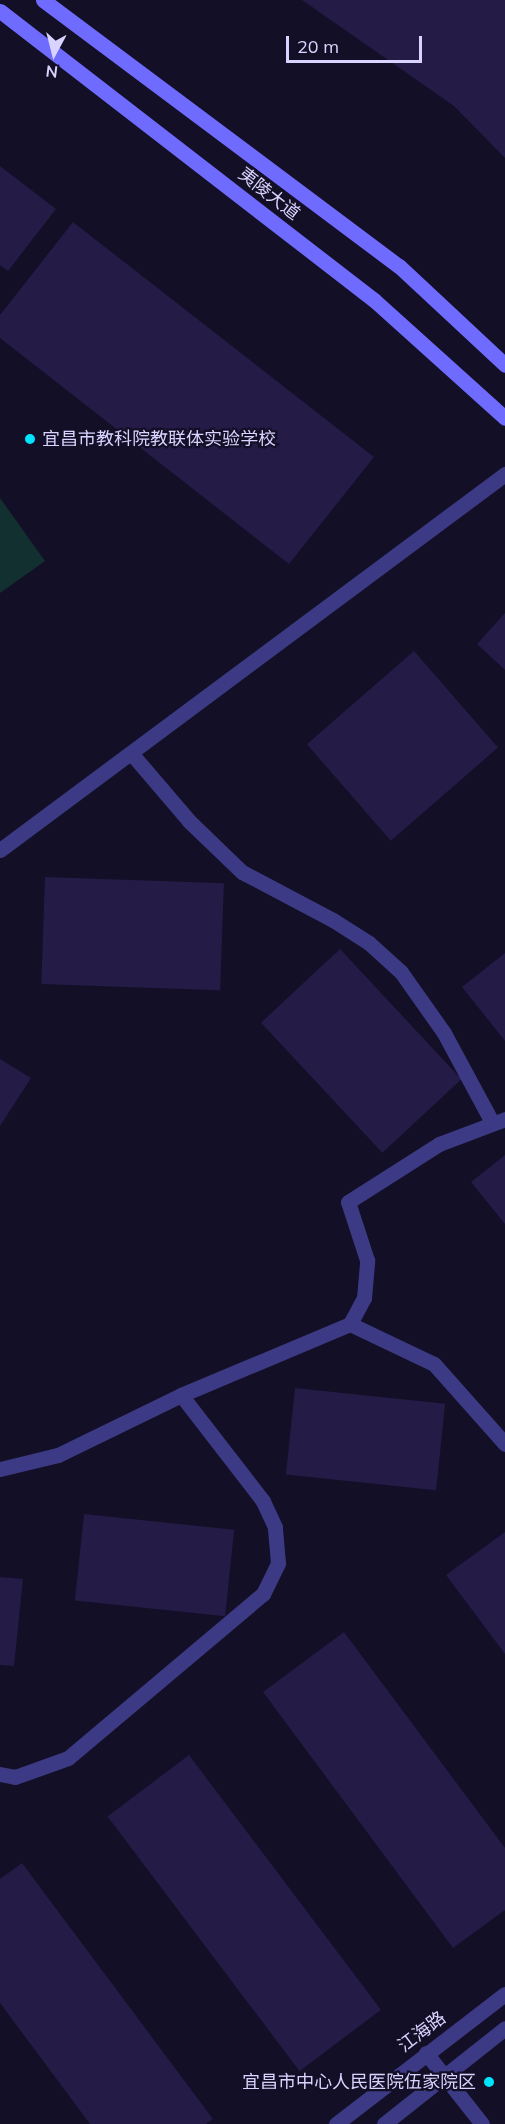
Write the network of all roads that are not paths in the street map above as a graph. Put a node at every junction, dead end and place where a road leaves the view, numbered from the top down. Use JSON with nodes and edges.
{"nodes":[{"id":1,"x":43,"y":0,"type":"edge"},
{"id":2,"x":0,"y":11,"type":"edge"},
{"id":3,"x":505,"y":365,"type":"edge"},
{"id":4,"x":505,"y":418,"type":"edge"},
{"id":5,"x":505,"y":474,"type":"edge"},
{"id":6,"x":131,"y":753,"type":"junction"},
{"id":7,"x":0,"y":850,"type":"edge"},
{"id":8,"x":499,"y":1121,"type":"edge"},
{"id":9,"x":350,"y":1324,"type":"junction"},
{"id":10,"x":181,"y":1395,"type":"junction"},
{"id":11,"x":505,"y":1444,"type":"edge"},
{"id":12,"x":0,"y":1469,"type":"edge"},
{"id":13,"x":0,"y":1774,"type":"edge"},
{"id":14,"x":505,"y":1994,"type":"edge"},
{"id":15,"x":505,"y":2028,"type":"edge"},
{"id":16,"x":426,"y":2053,"type":"junction"},
{"id":17,"x":441,"y":2076,"type":"junction"},
{"id":18,"x":336,"y":2124,"type":"edge"},
{"id":19,"x":384,"y":2124,"type":"edge"},
{"id":20,"x":482,"y":2124,"type":"edge"}],
"edges":[{"from":1,"to":3,"type":"main road","name":"夷陵大道"},
{"from":2,"to":4,"type":"main road","name":"夷陵大道"},
{"from":5,"to":6,"type":"street"},
{"from":6,"to":7,"type":"street"},
{"from":6,"to":8,"type":"street"},
{"from":8,"to":9,"type":"street"},
{"from":9,"to":10,"type":"street"},
{"from":9,"to":11,"type":"street"},
{"from":10,"to":12,"type":"street"},
{"from":10,"to":13,"type":"street"},
{"from":14,"to":16,"type":"street","name":"江海路"},
{"from":15,"to":17,"type":"street"},
{"from":16,"to":17,"type":"street"},
{"from":16,"to":18,"type":"street","name":"江海路"},
{"from":17,"to":19,"type":"street"},
{"from":17,"to":20,"type":"street"}]}
